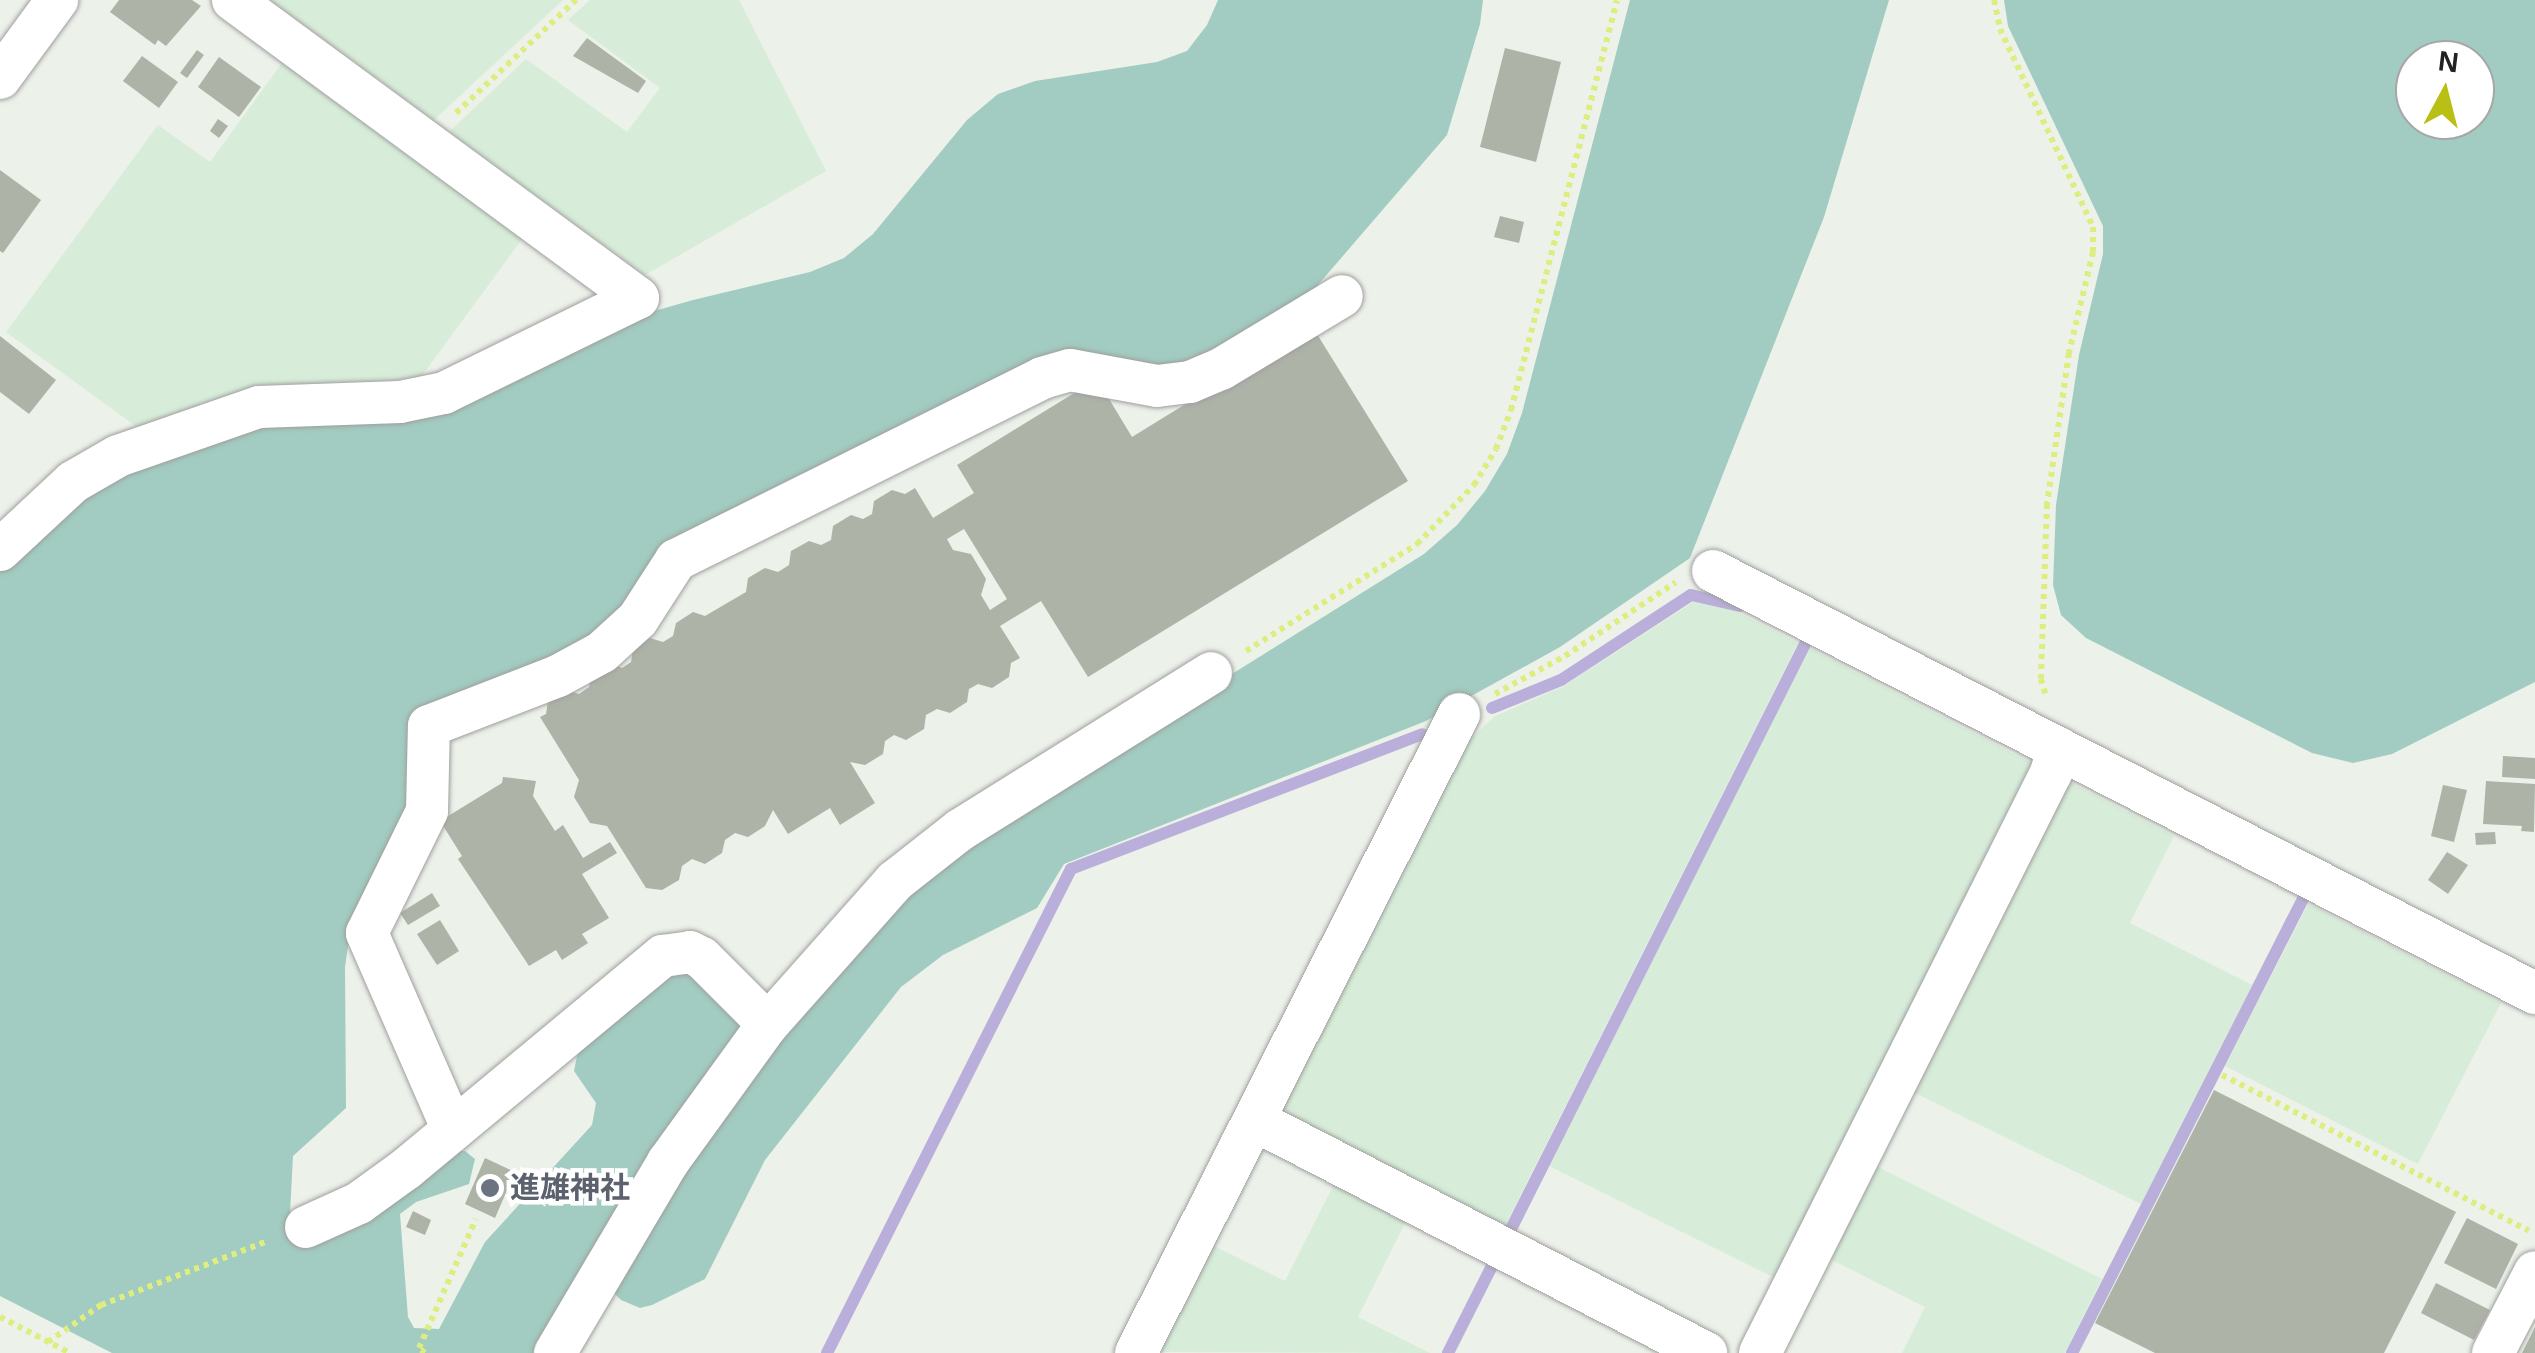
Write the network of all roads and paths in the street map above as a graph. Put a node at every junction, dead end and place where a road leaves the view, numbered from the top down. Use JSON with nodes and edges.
{"nodes":[{"id":1,"x":57,"y":0,"type":"edge"},
{"id":2,"x":233,"y":0,"type":"edge"},
{"id":3,"x":576,"y":0,"type":"edge"},
{"id":4,"x":1617,"y":0,"type":"edge"},
{"id":5,"x":1994,"y":0,"type":"edge"},
{"id":6,"x":0,"y":78,"type":"edge"},
{"id":7,"x":442,"y":126,"type":"dead end"},
{"id":8,"x":1342,"y":296,"type":"dead end"},
{"id":9,"x":0,"y":550,"type":"edge"},
{"id":10,"x":1713,"y":572,"type":"joint"},
{"id":11,"x":1211,"y":673,"type":"joint"},
{"id":12,"x":1460,"y":714,"type":"joint"},
{"id":13,"x":2058,"y":748,"type":"junction"},
{"id":14,"x":2535,"y":992,"type":"edge"},
{"id":15,"x":768,"y":1024,"type":"junction"},
{"id":16,"x":2222,"y":1075,"type":"dead end"},
{"id":17,"x":1254,"y":1120,"type":"junction"},
{"id":18,"x":453,"y":1130,"type":"junction"},
{"id":19,"x":476,"y":1219,"type":"dead end"},
{"id":20,"x":306,"y":1227,"type":"joint"},
{"id":21,"x":2535,"y":1233,"type":"edge"},
{"id":22,"x":2535,"y":1272,"type":"edge"},
{"id":23,"x":0,"y":1317,"type":"edge"},
{"id":24,"x":48,"y":1342,"type":"junction"},
{"id":25,"x":560,"y":1351,"type":"edge"},
{"id":26,"x":70,"y":1353,"type":"edge"},
{"id":27,"x":425,"y":1353,"type":"edge"},
{"id":28,"x":1136,"y":1353,"type":"edge"},
{"id":29,"x":1706,"y":1353,"type":"edge"},
{"id":30,"x":1760,"y":1353,"type":"edge"},
{"id":31,"x":2493,"y":1353,"type":"edge"}],
"edges":[{"from":1,"to":6,"type":"street"},
{"from":2,"to":9,"type":"street"},
{"from":3,"to":7,"type":"path"},
{"from":4,"to":11,"type":"path"},
{"from":5,"to":13,"type":"path"},
{"from":8,"to":18,"type":"street"},
{"from":10,"to":12,"type":"path"},
{"from":10,"to":13,"type":"street"},
{"from":11,"to":15,"type":"street"},
{"from":12,"to":17,"type":"street"},
{"from":13,"to":14,"type":"street"},
{"from":13,"to":30,"type":"street"},
{"from":15,"to":18,"type":"street"},
{"from":15,"to":25,"type":"street"},
{"from":16,"to":21,"type":"path"},
{"from":17,"to":28,"type":"street"},
{"from":17,"to":29,"type":"street"},
{"from":18,"to":20,"type":"street"},
{"from":19,"to":27,"type":"path"},
{"from":20,"to":24,"type":"path"},
{"from":22,"to":31,"type":"street"},
{"from":23,"to":24,"type":"path"},
{"from":24,"to":26,"type":"path"}]}
